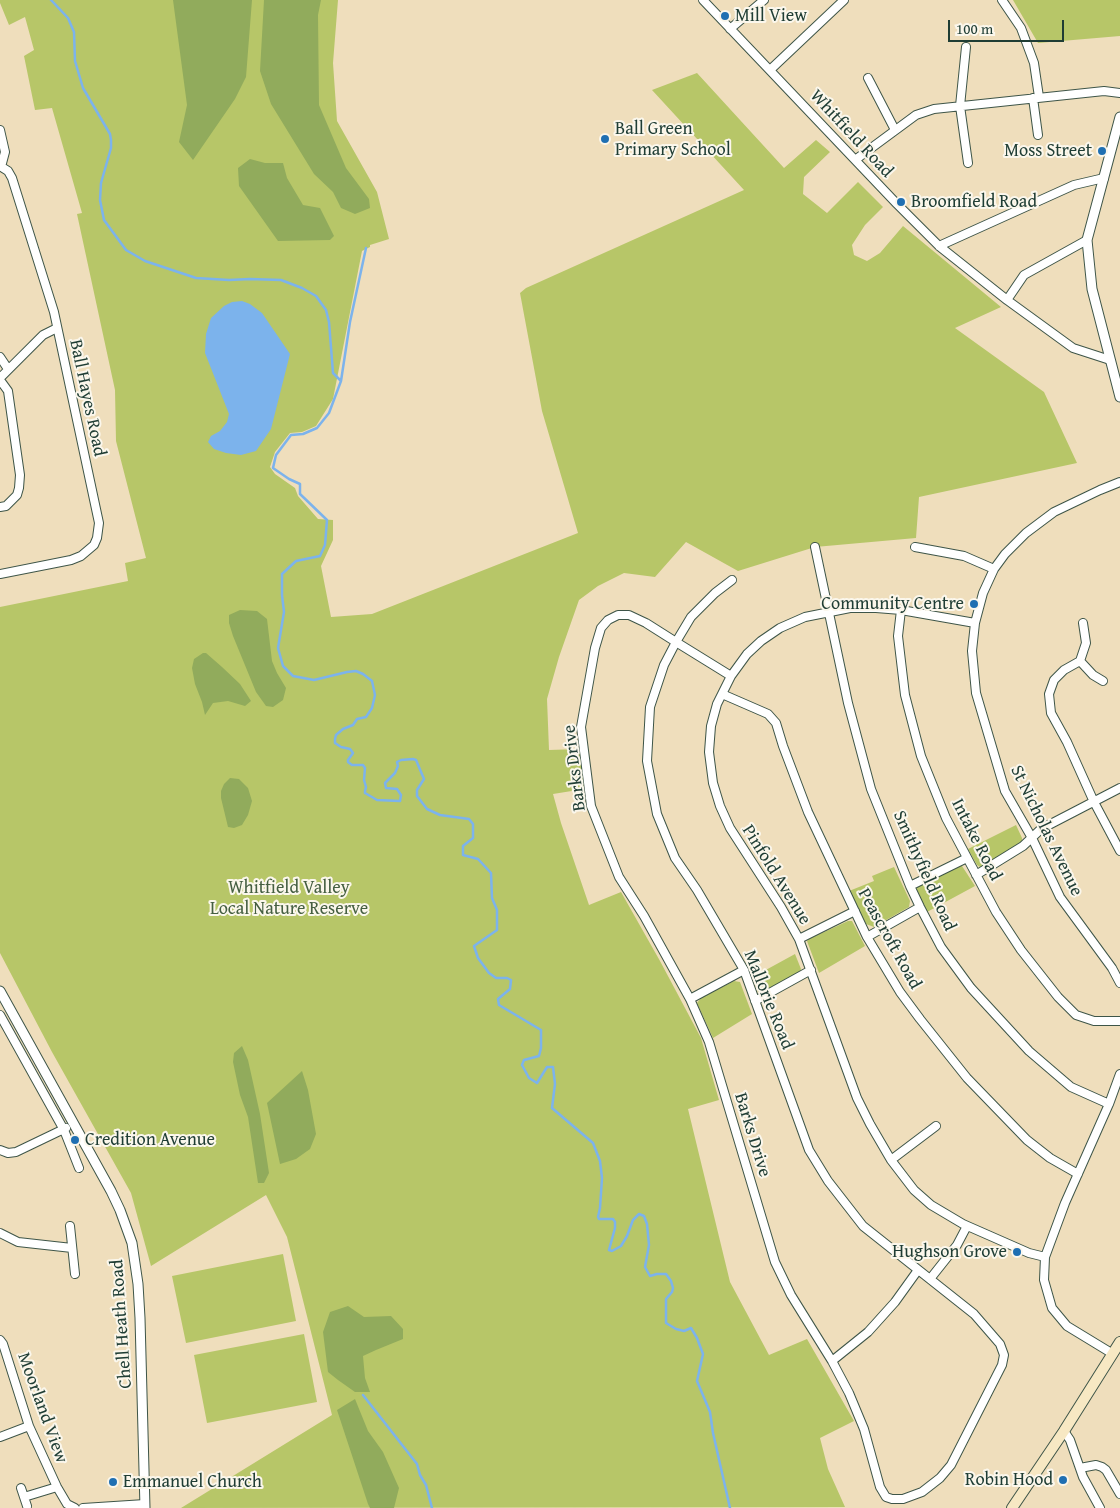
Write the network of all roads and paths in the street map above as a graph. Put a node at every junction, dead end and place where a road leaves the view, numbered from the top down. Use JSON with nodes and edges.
{"nodes":[{"id":1,"x":703,"y":0,"type":"edge"},
{"id":2,"x":764,"y":0,"type":"edge"},
{"id":3,"x":844,"y":0,"type":"edge"},
{"id":4,"x":1002,"y":0,"type":"edge"},
{"id":5,"x":730,"y":28,"type":"junction"},
{"id":6,"x":966,"y":47,"type":"dead end"},
{"id":7,"x":770,"y":70,"type":"junction"},
{"id":8,"x":868,"y":78,"type":"dead end"},
{"id":9,"x":1120,"y":93,"type":"edge"},
{"id":10,"x":1036,"y":98,"type":"junction"},
{"id":11,"x":960,"y":106,"type":"junction"},
{"id":12,"x":1120,"y":117,"type":"edge"},
{"id":13,"x":0,"y":130,"type":"edge"},
{"id":14,"x":895,"y":130,"type":"junction"},
{"id":15,"x":1038,"y":135,"type":"dead end"},
{"id":16,"x":855,"y":160,"type":"junction"},
{"id":17,"x":968,"y":162,"type":"dead end"},
{"id":18,"x":1,"y":166,"type":"edge"},
{"id":19,"x":1104,"y":178,"type":"junction"},
{"id":20,"x":1087,"y":240,"type":"junction"},
{"id":21,"x":939,"y":246,"type":"junction"},
{"id":22,"x":1007,"y":300,"type":"junction"},
{"id":23,"x":57,"y":328,"type":"junction"},
{"id":24,"x":0,"y":357,"type":"edge"},
{"id":25,"x":1110,"y":360,"type":"junction"},
{"id":26,"x":8,"y":369,"type":"junction"},
{"id":27,"x":0,"y":379,"type":"edge"},
{"id":28,"x":1120,"y":397,"type":"edge"},
{"id":29,"x":1120,"y":482,"type":"edge"},
{"id":30,"x":0,"y":507,"type":"edge"},
{"id":31,"x":814,"y":547,"type":"dead end"},
{"id":32,"x":914,"y":548,"type":"dead end"},
{"id":33,"x":994,"y":569,"type":"junction"},
{"id":34,"x":0,"y":574,"type":"edge"},
{"id":35,"x":732,"y":580,"type":"dead end"},
{"id":36,"x":901,"y":610,"type":"junction"},
{"id":37,"x":827,"y":612,"type":"junction"},
{"id":38,"x":975,"y":623,"type":"junction"},
{"id":39,"x":1083,"y":623,"type":"dead end"},
{"id":40,"x":676,"y":642,"type":"junction"},
{"id":41,"x":1080,"y":661,"type":"junction"},
{"id":42,"x":731,"y":676,"type":"junction"},
{"id":43,"x":1103,"y":680,"type":"dead end"},
{"id":44,"x":722,"y":694,"type":"junction"},
{"id":45,"x":1120,"y":788,"type":"edge"},
{"id":46,"x":1094,"y":802,"type":"junction"},
{"id":47,"x":1032,"y":838,"type":"junction"},
{"id":48,"x":1120,"y":851,"type":"edge"},
{"id":49,"x":967,"y":858,"type":"junction"},
{"id":50,"x":976,"y":875,"type":"junction"},
{"id":51,"x":910,"y":886,"type":"junction"},
{"id":52,"x":920,"y":907,"type":"junction"},
{"id":53,"x":855,"y":911,"type":"junction"},
{"id":54,"x":867,"y":937,"type":"junction"},
{"id":55,"x":798,"y":939,"type":"junction"},
{"id":56,"x":744,"y":970,"type":"junction"},
{"id":57,"x":811,"y":970,"type":"junction"},
{"id":58,"x":1120,"y":983,"type":"edge"},
{"id":59,"x":0,"y":991,"type":"edge"},
{"id":60,"x":690,"y":999,"type":"junction"},
{"id":61,"x":755,"y":1001,"type":"junction"},
{"id":62,"x":0,"y":1015,"type":"edge"},
{"id":63,"x":1120,"y":1021,"type":"edge"},
{"id":64,"x":1120,"y":1074,"type":"edge"},
{"id":65,"x":1109,"y":1104,"type":"junction"},
{"id":66,"x":74,"y":1122,"type":"junction"},
{"id":67,"x":936,"y":1126,"type":"dead end"},
{"id":68,"x":64,"y":1130,"type":"junction"},
{"id":69,"x":0,"y":1150,"type":"edge"},
{"id":70,"x":891,"y":1160,"type":"junction"},
{"id":71,"x":79,"y":1168,"type":"dead end"},
{"id":72,"x":1078,"y":1174,"type":"junction"},
{"id":73,"x":70,"y":1226,"type":"dead end"},
{"id":74,"x":966,"y":1226,"type":"junction"},
{"id":75,"x":0,"y":1233,"type":"edge"},
{"id":76,"x":72,"y":1248,"type":"junction"},
{"id":77,"x":1044,"y":1257,"type":"junction"},
{"id":78,"x":918,"y":1270,"type":"junction"},
{"id":79,"x":75,"y":1274,"type":"dead end"},
{"id":80,"x":930,"y":1279,"type":"junction"},
{"id":81,"x":0,"y":1340,"type":"edge"},
{"id":82,"x":1120,"y":1342,"type":"edge"},
{"id":83,"x":1113,"y":1354,"type":"junction"},
{"id":84,"x":832,"y":1361,"type":"junction"},
{"id":85,"x":29,"y":1426,"type":"junction"},
{"id":86,"x":1064,"y":1430,"type":"junction"},
{"id":87,"x":0,"y":1437,"type":"edge"},
{"id":88,"x":1080,"y":1468,"type":"junction"},
{"id":89,"x":56,"y":1487,"type":"junction"},
{"id":90,"x":21,"y":1488,"type":"dead end"},
{"id":91,"x":1120,"y":1494,"type":"edge"},
{"id":92,"x":24,"y":1497,"type":"junction"},
{"id":93,"x":27,"y":1506,"type":"dead end"},
{"id":94,"x":145,"y":1506,"type":"edge"},
{"id":95,"x":118,"y":1507,"type":"edge"},
{"id":96,"x":75,"y":1508,"type":"edge"},
{"id":97,"x":83,"y":1508,"type":"edge"},
{"id":98,"x":1012,"y":1508,"type":"edge"},
{"id":99,"x":1100,"y":1508,"type":"edge"}],
"edges":[{"from":1,"to":5,"type":"street","name":"Whitfield Road"},
{"from":2,"to":5,"type":"street"},
{"from":3,"to":7,"type":"street"},
{"from":4,"to":10,"type":"street"},
{"from":5,"to":7,"type":"street","name":"Whitfield Road"},
{"from":6,"to":11,"type":"street"},
{"from":7,"to":16,"type":"street","name":"Whitfield Road"},
{"from":8,"to":14,"type":"street"},
{"from":9,"to":10,"type":"street"},
{"from":10,"to":11,"type":"street"},
{"from":10,"to":15,"type":"street"},
{"from":11,"to":14,"type":"street"},
{"from":11,"to":17,"type":"street"},
{"from":12,"to":19,"type":"street"},
{"from":13,"to":18,"type":"street"},
{"from":14,"to":16,"type":"street"},
{"from":16,"to":21,"type":"street","name":"Whitfield Road"},
{"from":18,"to":23,"type":"street","name":"Ball Hayes Road"},
{"from":19,"to":20,"type":"street"},
{"from":19,"to":21,"type":"street"},
{"from":20,"to":22,"type":"street"},
{"from":20,"to":25,"type":"street"},
{"from":21,"to":22,"type":"street","name":"Whitfield Road"},
{"from":22,"to":25,"type":"street","name":"Whitfield Road"},
{"from":23,"to":26,"type":"street"},
{"from":23,"to":34,"type":"street","name":"Ball Hayes Road"},
{"from":24,"to":26,"type":"street"},
{"from":25,"to":28,"type":"street"},
{"from":26,"to":27,"type":"street"},
{"from":27,"to":30,"type":"street"},
{"from":29,"to":33,"type":"street","name":"St Nicholas Avenue"},
{"from":31,"to":37,"type":"street","name":"Smithyfield Road"},
{"from":32,"to":33,"type":"street"},
{"from":33,"to":38,"type":"street","name":"St Nicholas Avenue"},
{"from":35,"to":40,"type":"street","name":"Mallorie Road"},
{"from":36,"to":37,"type":"street","name":"Pinfold Avenue"},
{"from":36,"to":38,"type":"street","name":"Pinfold Avenue"},
{"from":36,"to":49,"type":"street","name":"Intake Road"},
{"from":37,"to":42,"type":"street","name":"Pinfold Avenue"},
{"from":37,"to":51,"type":"street","name":"Smithyfield Road"},
{"from":38,"to":47,"type":"street","name":"St Nicholas Avenue"},
{"from":39,"to":41,"type":"street"},
{"from":40,"to":42,"type":"street","name":"Barks Drive"},
{"from":40,"to":56,"type":"street","name":"Mallorie Road"},
{"from":40,"to":60,"type":"street","name":"Barks Drive"},
{"from":41,"to":43,"type":"street"},
{"from":41,"to":46,"type":"street"},
{"from":42,"to":44,"type":"street","name":"Pinfold Avenue"},
{"from":44,"to":53,"type":"street","name":"Peascroft Road"},
{"from":44,"to":55,"type":"street","name":"Pinfold Avenue"},
{"from":45,"to":46,"type":"street"},
{"from":46,"to":47,"type":"street"},
{"from":46,"to":48,"type":"street"},
{"from":47,"to":50,"type":"street"},
{"from":47,"to":58,"type":"street","name":"St Nicholas Avenue"},
{"from":49,"to":50,"type":"street","name":"Intake Road"},
{"from":49,"to":51,"type":"street"},
{"from":50,"to":63,"type":"street","name":"Intake Road"},
{"from":51,"to":52,"type":"street","name":"Smithyfield Road"},
{"from":52,"to":54,"type":"street"},
{"from":52,"to":65,"type":"street","name":"Smithyfield Road"},
{"from":53,"to":54,"type":"street","name":"Peascroft Road"},
{"from":53,"to":55,"type":"street"},
{"from":54,"to":72,"type":"street","name":"Peascroft Road"},
{"from":55,"to":57,"type":"street","name":"Pinfold Avenue"},
{"from":56,"to":60,"type":"street"},
{"from":56,"to":61,"type":"street","name":"Mallorie Road"},
{"from":57,"to":61,"type":"street"},
{"from":57,"to":70,"type":"street","name":"Pinfold Avenue"},
{"from":59,"to":66,"type":"street","name":"Chell Heath Road"},
{"from":60,"to":84,"type":"street","name":"Barks Drive"},
{"from":61,"to":78,"type":"street","name":"Mallorie Road"},
{"from":62,"to":68,"type":"street"},
{"from":64,"to":65,"type":"street"},
{"from":65,"to":72,"type":"street"},
{"from":66,"to":68,"type":"street"},
{"from":66,"to":94,"type":"street","name":"Chell Heath Road"},
{"from":67,"to":70,"type":"street"},
{"from":68,"to":69,"type":"street"},
{"from":68,"to":71,"type":"street"},
{"from":70,"to":74,"type":"street","name":"Pinfold Avenue"},
{"from":72,"to":77,"type":"street"},
{"from":73,"to":76,"type":"street"},
{"from":74,"to":77,"type":"street","name":"Pinfold Avenue"},
{"from":74,"to":80,"type":"street"},
{"from":75,"to":76,"type":"street"},
{"from":76,"to":79,"type":"street"},
{"from":77,"to":83,"type":"street"},
{"from":78,"to":80,"type":"street","name":"Mallorie Road"},
{"from":78,"to":84,"type":"street"},
{"from":80,"to":84,"type":"street","name":"Barks Drive"},
{"from":81,"to":85,"type":"street","name":"Moorland View"},
{"from":82,"to":83,"type":"main road"},
{"from":83,"to":86,"type":"main road"},
{"from":85,"to":87,"type":"street"},
{"from":85,"to":89,"type":"street","name":"Moorland View"},
{"from":86,"to":88,"type":"street"},
{"from":86,"to":98,"type":"main road"},
{"from":88,"to":91,"type":"street"},
{"from":88,"to":99,"type":"street"},
{"from":89,"to":92,"type":"street","name":"Moorland View"},
{"from":89,"to":96,"type":"street","name":"Moorland View"},
{"from":90,"to":92,"type":"street"},
{"from":92,"to":93,"type":"street"},
{"from":94,"to":95,"type":"street"},
{"from":95,"to":97,"type":"street"}]}
